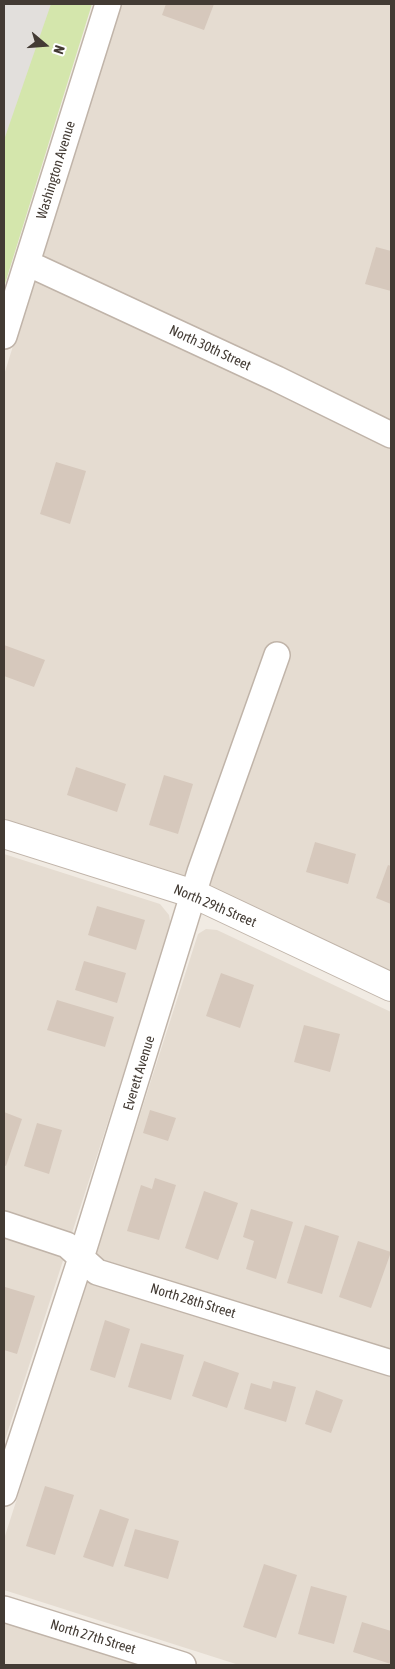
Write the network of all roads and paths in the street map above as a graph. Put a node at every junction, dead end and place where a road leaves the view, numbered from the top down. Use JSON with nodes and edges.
{"nodes":[{"id":1,"x":108,"y":4,"type":"edge"},
{"id":2,"x":27,"y":263,"type":"junction"},
{"id":3,"x":4,"y":336,"type":"edge"},
{"id":4,"x":391,"y":435,"type":"edge"},
{"id":5,"x":278,"y":655,"type":"dead end"},
{"id":6,"x":4,"y":834,"type":"edge"},
{"id":7,"x":194,"y":894,"type":"junction"},
{"id":8,"x":391,"y":987,"type":"edge"},
{"id":9,"x":4,"y":1224,"type":"edge"},
{"id":10,"x":81,"y":1258,"type":"junction"},
{"id":11,"x":391,"y":1363,"type":"edge"},
{"id":12,"x":4,"y":1493,"type":"edge"},
{"id":13,"x":4,"y":1609,"type":"edge"},
{"id":14,"x":183,"y":1665,"type":"edge"}],
"edges":[{"from":1,"to":2,"type":"street","name":"Washington Avenue"},
{"from":2,"to":3,"type":"street","name":"Washington Avenue"},
{"from":2,"to":4,"type":"street","name":"North 30th Street"},
{"from":5,"to":7,"type":"street","name":"Everett Avenue"},
{"from":6,"to":7,"type":"street","name":"North 29th Street"},
{"from":7,"to":8,"type":"street","name":"North 29th Street"},
{"from":7,"to":10,"type":"street","name":"Everett Avenue"},
{"from":9,"to":10,"type":"street","name":"North 28th Street"},
{"from":10,"to":11,"type":"street","name":"North 28th Street"},
{"from":10,"to":12,"type":"street","name":"Everett Avenue"},
{"from":13,"to":14,"type":"street","name":"North 27th Street"}]}
